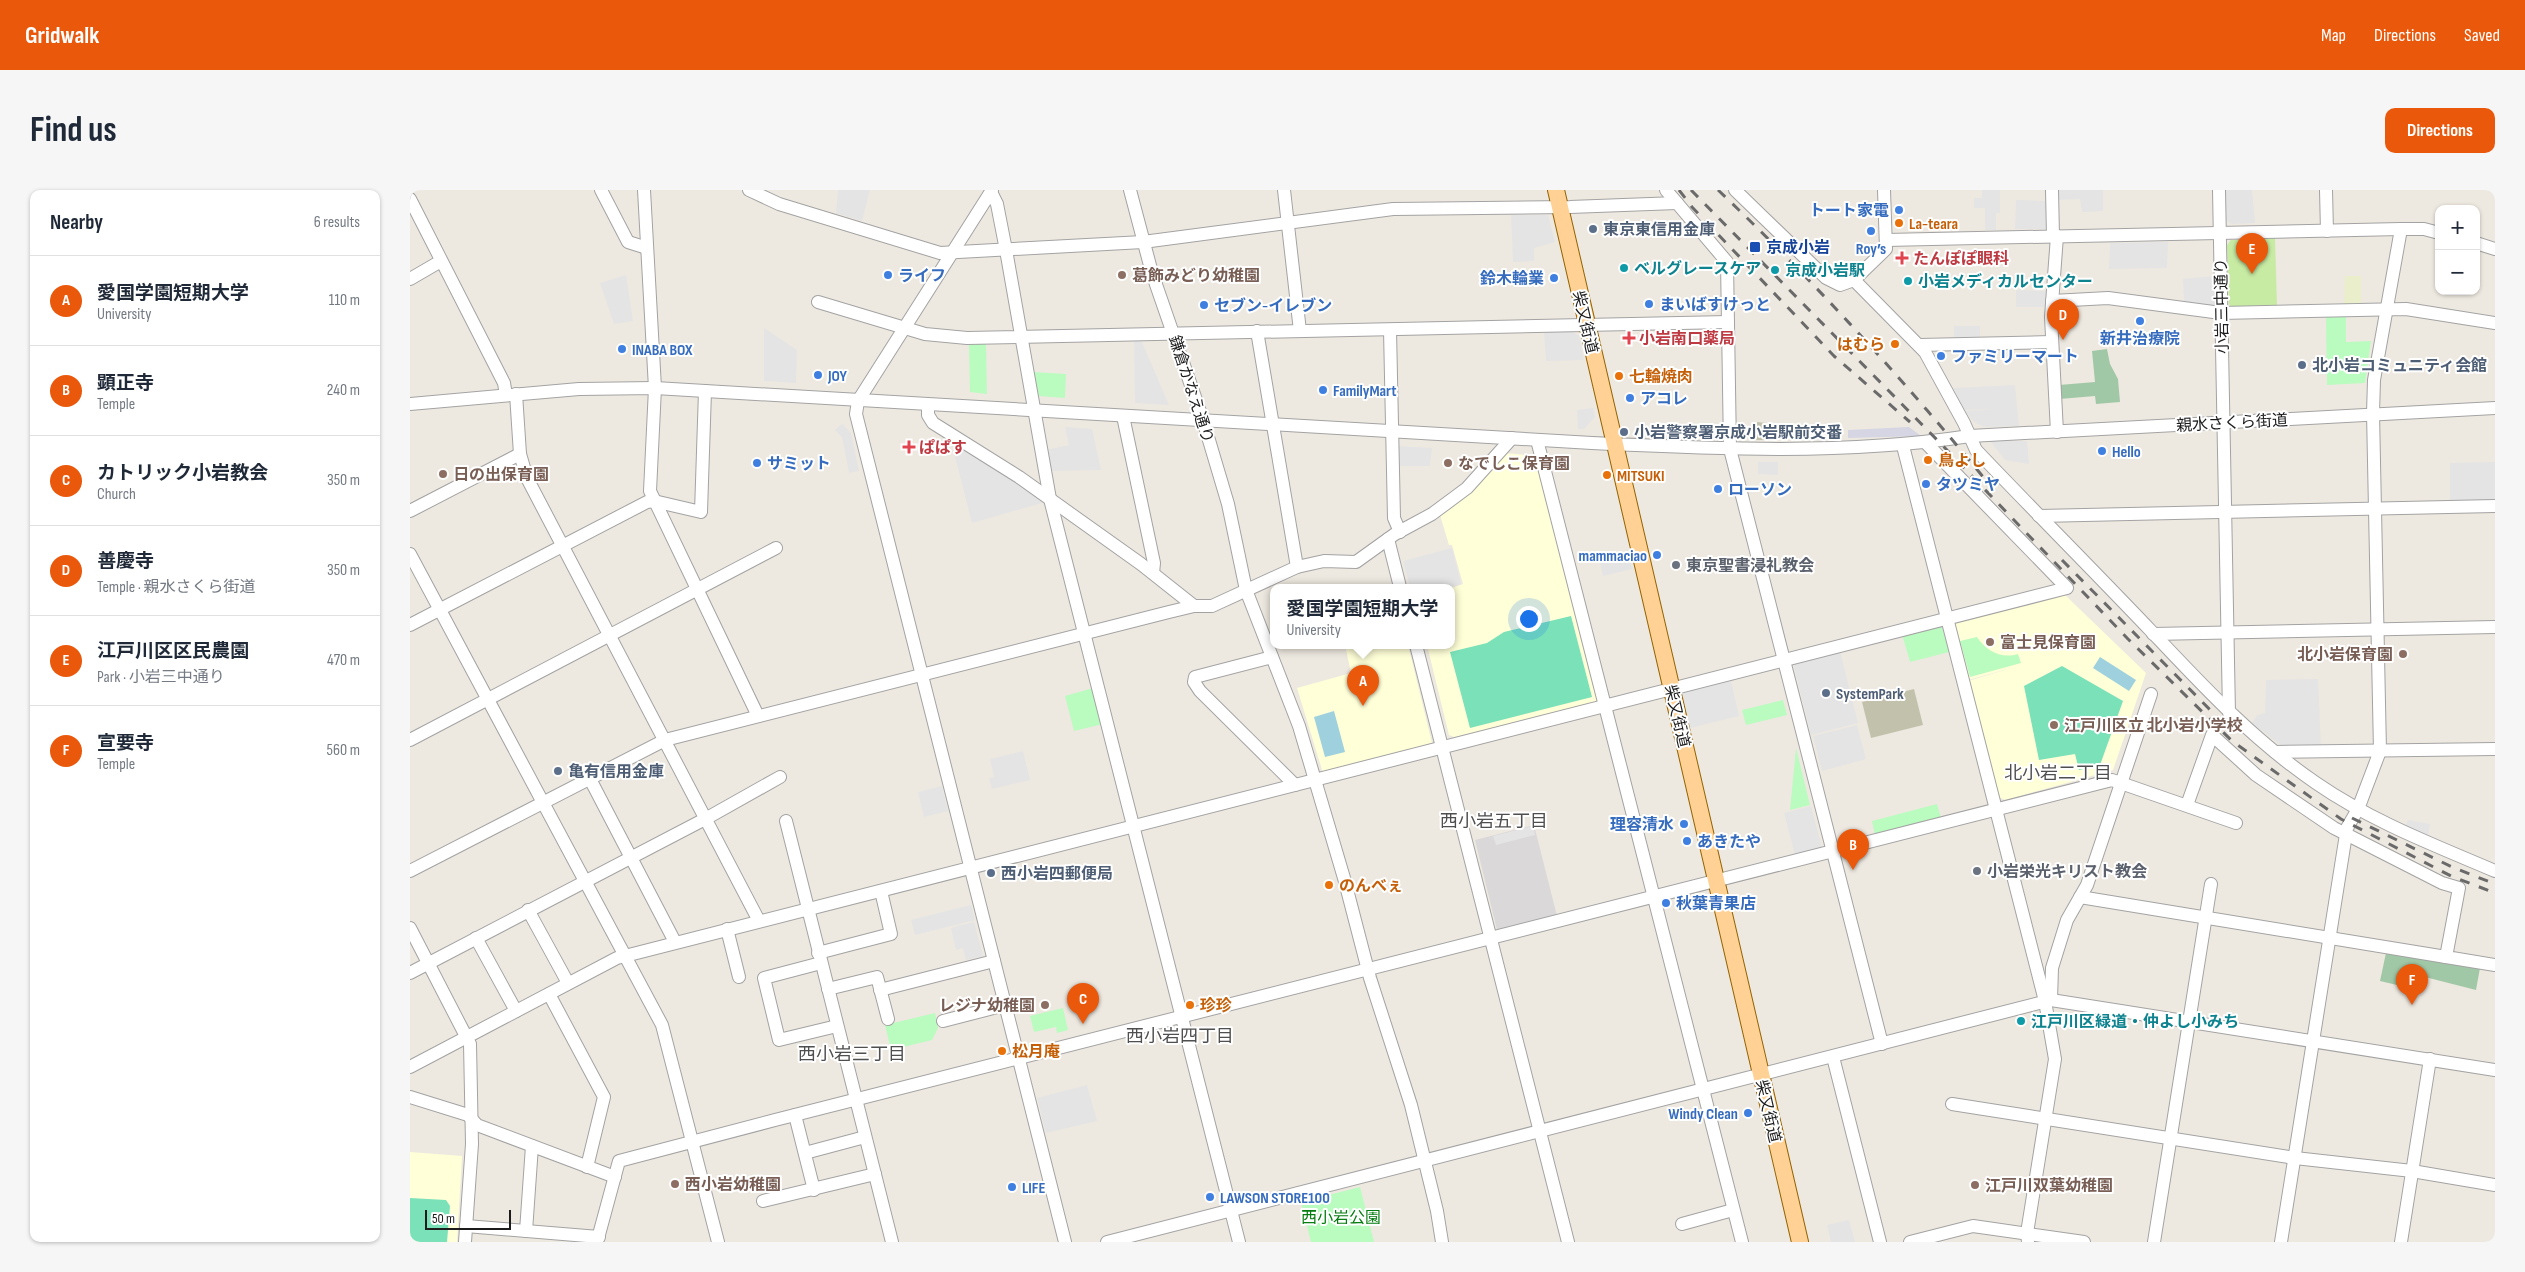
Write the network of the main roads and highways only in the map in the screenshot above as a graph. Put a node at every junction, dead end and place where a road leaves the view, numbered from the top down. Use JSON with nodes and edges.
{"nodes":[{"id":1,"x":1556,"y":190,"type":"edge"},
{"id":2,"x":1800,"y":1242,"type":"edge"}],
"edges":[{"from":1,"to":2,"type":"main road","name":"柴又街道"}]}
